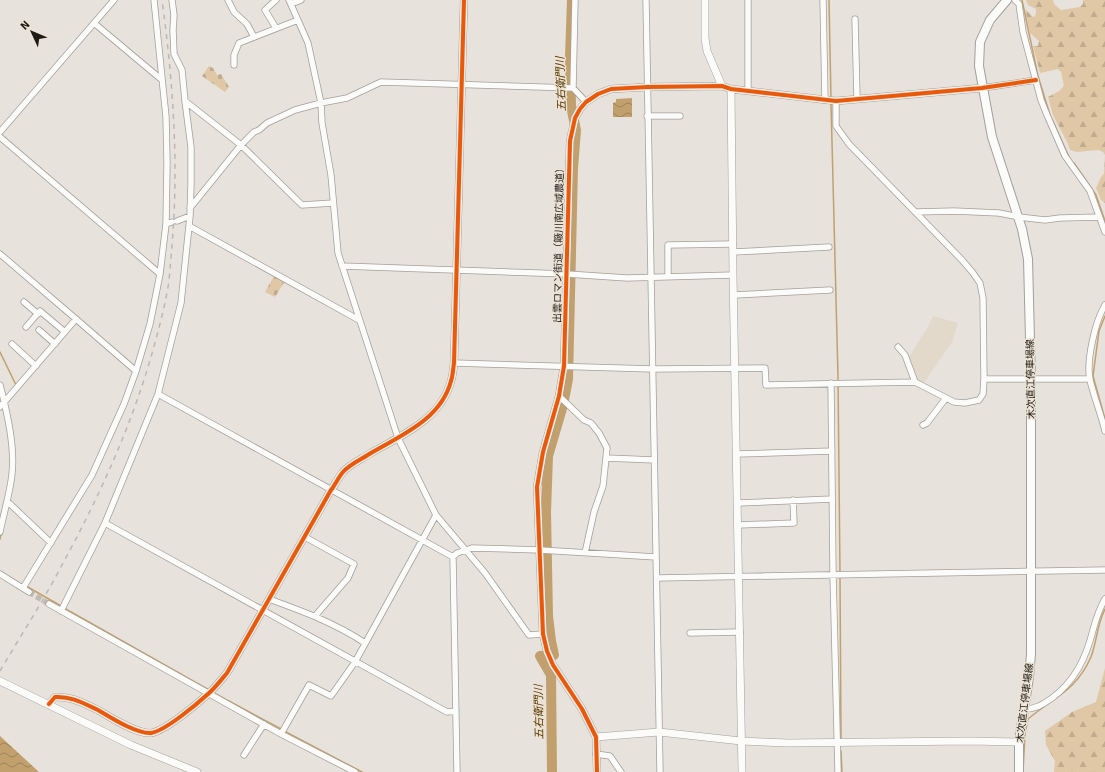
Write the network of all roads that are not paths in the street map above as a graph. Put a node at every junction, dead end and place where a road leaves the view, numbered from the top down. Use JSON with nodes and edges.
{"nodes":[{"id":1,"x":114,"y":0,"type":"edge"},
{"id":2,"x":154,"y":0,"type":"edge"},
{"id":3,"x":172,"y":0,"type":"edge"},
{"id":4,"x":228,"y":0,"type":"edge"},
{"id":5,"x":276,"y":0,"type":"edge"},
{"id":6,"x":301,"y":0,"type":"edge"},
{"id":7,"x":464,"y":0,"type":"edge"},
{"id":8,"x":575,"y":0,"type":"edge"},
{"id":9,"x":646,"y":0,"type":"edge"},
{"id":10,"x":705,"y":0,"type":"edge"},
{"id":11,"x":748,"y":0,"type":"edge"},
{"id":12,"x":823,"y":0,"type":"edge"},
{"id":13,"x":1007,"y":0,"type":"edge"},
{"id":14,"x":1015,"y":0,"type":"edge"},
{"id":15,"x":290,"y":2,"type":"edge"},
{"id":16,"x":855,"y":19,"type":"dead end"},
{"id":17,"x":298,"y":20,"type":"junction"},
{"id":18,"x":94,"y":23,"type":"junction"},
{"id":19,"x":276,"y":28,"type":"junction"},
{"id":20,"x":254,"y":37,"type":"junction"},
{"id":21,"x":234,"y":65,"type":"dead end"},
{"id":22,"x":715,"y":70,"type":"junction"},
{"id":23,"x":162,"y":80,"type":"junction"},
{"id":24,"x":1036,"y":80,"type":"junction"},
{"id":25,"x":463,"y":85,"type":"junction"},
{"id":26,"x":705,"y":86,"type":"junction"},
{"id":27,"x":722,"y":86,"type":"junction"},
{"id":28,"x":647,"y":87,"type":"junction"},
{"id":29,"x":573,"y":88,"type":"junction"},
{"id":30,"x":982,"y":88,"type":"junction"},
{"id":31,"x":731,"y":89,"type":"junction"},
{"id":32,"x":748,"y":91,"type":"junction"},
{"id":33,"x":857,"y":98,"type":"junction"},
{"id":34,"x":825,"y":100,"type":"junction"},
{"id":35,"x":836,"y":100,"type":"junction"},
{"id":36,"x":185,"y":102,"type":"junction"},
{"id":37,"x":586,"y":102,"type":"junction"},
{"id":38,"x":321,"y":103,"type":"junction"},
{"id":39,"x":647,"y":116,"type":"junction"},
{"id":40,"x":680,"y":116,"type":"dead end"},
{"id":41,"x":0,"y":132,"type":"edge"},
{"id":42,"x":0,"y":137,"type":"edge"},
{"id":43,"x":241,"y":145,"type":"junction"},
{"id":44,"x":333,"y":203,"type":"junction"},
{"id":45,"x":190,"y":208,"type":"junction"},
{"id":46,"x":916,"y":212,"type":"junction"},
{"id":47,"x":190,"y":216,"type":"junction"},
{"id":48,"x":1018,"y":217,"type":"junction"},
{"id":49,"x":1099,"y":217,"type":"junction"},
{"id":50,"x":166,"y":224,"type":"junction"},
{"id":51,"x":189,"y":226,"type":"junction"},
{"id":52,"x":1105,"y":232,"type":"edge"},
{"id":53,"x":733,"y":244,"type":"junction"},
{"id":54,"x":829,"y":247,"type":"dead end"},
{"id":55,"x":733,"y":252,"type":"junction"},
{"id":56,"x":0,"y":254,"type":"edge"},
{"id":57,"x":342,"y":266,"type":"junction"},
{"id":58,"x":457,"y":270,"type":"junction"},
{"id":59,"x":160,"y":274,"type":"junction"},
{"id":60,"x":567,"y":274,"type":"junction"},
{"id":61,"x":733,"y":275,"type":"junction"},
{"id":62,"x":652,"y":276,"type":"junction"},
{"id":63,"x":668,"y":276,"type":"junction"},
{"id":64,"x":830,"y":290,"type":"dead end"},
{"id":65,"x":734,"y":295,"type":"junction"},
{"id":66,"x":24,"y":302,"type":"dead end"},
{"id":67,"x":1105,"y":305,"type":"edge"},
{"id":68,"x":38,"y":314,"type":"junction"},
{"id":69,"x":76,"y":319,"type":"junction"},
{"id":70,"x":359,"y":320,"type":"junction"},
{"id":71,"x":26,"y":327,"type":"dead end"},
{"id":72,"x":39,"y":330,"type":"dead end"},
{"id":73,"x":65,"y":332,"type":"junction"},
{"id":74,"x":12,"y":344,"type":"dead end"},
{"id":75,"x":55,"y":344,"type":"junction"},
{"id":76,"x":898,"y":347,"type":"dead end"},
{"id":77,"x":454,"y":363,"type":"junction"},
{"id":78,"x":36,"y":366,"type":"junction"},
{"id":79,"x":564,"y":366,"type":"junction"},
{"id":80,"x":735,"y":368,"type":"junction"},
{"id":81,"x":653,"y":369,"type":"junction"},
{"id":82,"x":136,"y":371,"type":"junction"},
{"id":83,"x":1090,"y":379,"type":"junction"},
{"id":84,"x":984,"y":380,"type":"junction"},
{"id":85,"x":1031,"y":380,"type":"junction"},
{"id":86,"x":915,"y":382,"type":"junction"},
{"id":87,"x":831,"y":383,"type":"junction"},
{"id":88,"x":0,"y":385,"type":"edge"},
{"id":89,"x":158,"y":394,"type":"junction"},
{"id":90,"x":559,"y":396,"type":"junction"},
{"id":91,"x":946,"y":398,"type":"junction"},
{"id":92,"x":2,"y":404,"type":"edge"},
{"id":93,"x":923,"y":425,"type":"dead end"},
{"id":94,"x":1105,"y":431,"type":"edge"},
{"id":95,"x":398,"y":438,"type":"junction"},
{"id":96,"x":832,"y":451,"type":"junction"},
{"id":97,"x":737,"y":454,"type":"junction"},
{"id":98,"x":606,"y":458,"type":"junction"},
{"id":99,"x":654,"y":460,"type":"junction"},
{"id":100,"x":331,"y":490,"type":"junction"},
{"id":101,"x":832,"y":499,"type":"junction"},
{"id":102,"x":793,"y":500,"type":"junction"},
{"id":103,"x":7,"y":501,"type":"junction"},
{"id":104,"x":738,"y":503,"type":"junction"},
{"id":105,"x":436,"y":515,"type":"junction"},
{"id":106,"x":105,"y":523,"type":"junction"},
{"id":107,"x":739,"y":525,"type":"junction"},
{"id":108,"x":0,"y":532,"type":"edge"},
{"id":109,"x":305,"y":537,"type":"junction"},
{"id":110,"x":422,"y":540,"type":"junction"},
{"id":111,"x":51,"y":543,"type":"junction"},
{"id":112,"x":465,"y":550,"type":"junction"},
{"id":113,"x":540,"y":550,"type":"junction"},
{"id":114,"x":584,"y":553,"type":"junction"},
{"id":115,"x":453,"y":557,"type":"junction"},
{"id":116,"x":656,"y":557,"type":"junction"},
{"id":117,"x":1105,"y":570,"type":"edge"},
{"id":118,"x":1032,"y":572,"type":"junction"},
{"id":119,"x":0,"y":574,"type":"edge"},
{"id":120,"x":833,"y":574,"type":"junction"},
{"id":121,"x":740,"y":576,"type":"junction"},
{"id":122,"x":657,"y":578,"type":"junction"},
{"id":123,"x":23,"y":588,"type":"junction"},
{"id":124,"x":29,"y":592,"type":"tunnel mouth"},
{"id":125,"x":269,"y":599,"type":"junction"},
{"id":126,"x":1105,"y":599,"type":"edge"},
{"id":127,"x":49,"y":604,"type":"tunnel mouth"},
{"id":128,"x":61,"y":610,"type":"junction"},
{"id":129,"x":262,"y":610,"type":"junction"},
{"id":130,"x":315,"y":616,"type":"junction"},
{"id":131,"x":740,"y":632,"type":"junction"},
{"id":132,"x":690,"y":633,"type":"dead end"},
{"id":133,"x":543,"y":634,"type":"junction"},
{"id":134,"x":365,"y":643,"type":"junction"},
{"id":135,"x":354,"y":662,"type":"junction"},
{"id":136,"x":0,"y":681,"type":"edge"},
{"id":137,"x":209,"y":693,"type":"junction"},
{"id":138,"x":49,"y":704,"type":"junction"},
{"id":139,"x":1024,"y":709,"type":"junction"},
{"id":140,"x":456,"y":711,"type":"junction"},
{"id":141,"x":264,"y":724,"type":"junction"},
{"id":142,"x":659,"y":732,"type":"junction"},
{"id":143,"x":281,"y":734,"type":"junction"},
{"id":144,"x":596,"y":737,"type":"junction"},
{"id":145,"x":741,"y":741,"type":"junction"},
{"id":146,"x":1019,"y":742,"type":"junction"},
{"id":147,"x":838,"y":743,"type":"junction"},
{"id":148,"x":596,"y":754,"type":"junction"},
{"id":149,"x":244,"y":755,"type":"dead end"},
{"id":150,"x":197,"y":772,"type":"edge"},
{"id":151,"x":355,"y":772,"type":"edge"},
{"id":152,"x":457,"y":772,"type":"edge"},
{"id":153,"x":597,"y":772,"type":"edge"},
{"id":154,"x":621,"y":772,"type":"edge"},
{"id":155,"x":660,"y":772,"type":"edge"},
{"id":156,"x":742,"y":772,"type":"edge"},
{"id":157,"x":838,"y":772,"type":"edge"},
{"id":158,"x":1020,"y":772,"type":"edge"}],
"edges":[{"from":1,"to":18,"type":"street"},
{"from":2,"to":23,"type":"street"},
{"from":3,"to":36,"type":"street"},
{"from":4,"to":20,"type":"street"},
{"from":5,"to":19,"type":"street"},
{"from":6,"to":15,"type":"street"},
{"from":7,"to":25,"type":"street"},
{"from":8,"to":29,"type":"street"},
{"from":9,"to":28,"type":"street"},
{"from":10,"to":22,"type":"street"},
{"from":11,"to":32,"type":"street"},
{"from":12,"to":34,"type":"street"},
{"from":13,"to":30,"type":"main road","name":"木次直江停車場線"},
{"from":14,"to":24,"type":"street"},
{"from":15,"to":17,"type":"street"},
{"from":16,"to":33,"type":"street"},
{"from":17,"to":19,"type":"street"},
{"from":17,"to":38,"type":"street"},
{"from":18,"to":23,"type":"street"},
{"from":18,"to":41,"type":"street"},
{"from":19,"to":20,"type":"street"},
{"from":20,"to":21,"type":"street"},
{"from":22,"to":26,"type":"street"},
{"from":22,"to":27,"type":"street"},
{"from":23,"to":50,"type":"street"},
{"from":24,"to":30,"type":"street"},
{"from":24,"to":49,"type":"street"},
{"from":25,"to":29,"type":"street"},
{"from":25,"to":38,"type":"street"},
{"from":25,"to":58,"type":"street"},
{"from":26,"to":27,"type":"street","name":"出雲ロマン街道（簸川南広域農道）"},
{"from":26,"to":28,"type":"street","name":"出雲ロマン街道（簸川南広域農道）"},
{"from":27,"to":31,"type":"street","name":"出雲ロマン街道（簸川南広域農道）"},
{"from":28,"to":37,"type":"street","name":"出雲ロマン街道（簸川南広域農道）"},
{"from":28,"to":39,"type":"street"},
{"from":29,"to":37,"type":"street"},
{"from":30,"to":33,"type":"street","name":"出雲ロマン街道（簸川南広域農道）"},
{"from":30,"to":48,"type":"main road","name":"木次直江停車場線"},
{"from":31,"to":32,"type":"street","name":"出雲ロマン街道（簸川南広域農道）"},
{"from":31,"to":53,"type":"street"},
{"from":32,"to":34,"type":"street","name":"出雲ロマン街道（簸川南広域農道）"},
{"from":33,"to":35,"type":"street","name":"出雲ロマン街道（簸川南広域農道）"},
{"from":34,"to":35,"type":"street","name":"出雲ロマン街道（簸川南広域農道）"},
{"from":35,"to":46,"type":"street"},
{"from":36,"to":43,"type":"street"},
{"from":36,"to":45,"type":"street"},
{"from":37,"to":60,"type":"street","name":"出雲ロマン街道（簸川南広域農道）"},
{"from":38,"to":43,"type":"street"},
{"from":38,"to":44,"type":"street"},
{"from":39,"to":40,"type":"street"},
{"from":39,"to":62,"type":"street"},
{"from":42,"to":59,"type":"street"},
{"from":43,"to":44,"type":"street"},
{"from":43,"to":45,"type":"street"},
{"from":44,"to":57,"type":"street"},
{"from":45,"to":47,"type":"street"},
{"from":46,"to":48,"type":"street"},
{"from":46,"to":84,"type":"street"},
{"from":47,"to":50,"type":"street"},
{"from":47,"to":51,"type":"street"},
{"from":48,"to":49,"type":"street"},
{"from":48,"to":85,"type":"main road","name":"木次直江停車場線"},
{"from":49,"to":52,"type":"street"},
{"from":50,"to":59,"type":"street"},
{"from":51,"to":70,"type":"street"},
{"from":51,"to":89,"type":"street"},
{"from":53,"to":55,"type":"street"},
{"from":53,"to":63,"type":"street"},
{"from":54,"to":55,"type":"street"},
{"from":55,"to":61,"type":"street"},
{"from":56,"to":69,"type":"street"},
{"from":57,"to":58,"type":"street"},
{"from":57,"to":70,"type":"street"},
{"from":58,"to":60,"type":"street"},
{"from":58,"to":77,"type":"street"},
{"from":59,"to":82,"type":"street"},
{"from":60,"to":62,"type":"street"},
{"from":60,"to":79,"type":"street","name":"出雲ロマン街道（簸川南広域農道）"},
{"from":61,"to":63,"type":"street"},
{"from":61,"to":65,"type":"street"},
{"from":62,"to":63,"type":"street"},
{"from":62,"to":81,"type":"street"},
{"from":64,"to":65,"type":"street"},
{"from":65,"to":80,"type":"street"},
{"from":66,"to":68,"type":"street"},
{"from":67,"to":83,"type":"street"},
{"from":68,"to":71,"type":"street"},
{"from":68,"to":73,"type":"street"},
{"from":69,"to":73,"type":"street"},
{"from":69,"to":82,"type":"street"},
{"from":70,"to":95,"type":"street"},
{"from":72,"to":75,"type":"street"},
{"from":73,"to":75,"type":"street"},
{"from":74,"to":78,"type":"street"},
{"from":75,"to":78,"type":"street"},
{"from":76,"to":86,"type":"street"},
{"from":77,"to":79,"type":"street"},
{"from":77,"to":95,"type":"street"},
{"from":78,"to":92,"type":"street"},
{"from":79,"to":81,"type":"street"},
{"from":79,"to":90,"type":"street","name":"出雲ロマン街道（簸川南広域農道）"},
{"from":80,"to":81,"type":"street"},
{"from":80,"to":87,"type":"street"},
{"from":80,"to":97,"type":"street"},
{"from":81,"to":99,"type":"street"},
{"from":82,"to":111,"type":"street"},
{"from":83,"to":85,"type":"street"},
{"from":83,"to":94,"type":"street"},
{"from":84,"to":85,"type":"street"},
{"from":84,"to":91,"type":"street"},
{"from":85,"to":118,"type":"main road","name":"木次直江停車場線"},
{"from":86,"to":87,"type":"street"},
{"from":86,"to":91,"type":"street"},
{"from":87,"to":96,"type":"street"},
{"from":88,"to":92,"type":"street"},
{"from":89,"to":100,"type":"street"},
{"from":89,"to":106,"type":"street"},
{"from":90,"to":98,"type":"street"},
{"from":90,"to":113,"type":"street","name":"出雲ロマン街道（簸川南広域農道）"},
{"from":91,"to":93,"type":"street"},
{"from":92,"to":103,"type":"street"},
{"from":95,"to":100,"type":"street"},
{"from":95,"to":105,"type":"street"},
{"from":96,"to":97,"type":"street"},
{"from":96,"to":101,"type":"street"},
{"from":97,"to":104,"type":"street"},
{"from":98,"to":99,"type":"street"},
{"from":98,"to":114,"type":"street"},
{"from":99,"to":116,"type":"street"},
{"from":100,"to":109,"type":"street"},
{"from":100,"to":110,"type":"street"},
{"from":101,"to":102,"type":"street"},
{"from":101,"to":120,"type":"street"},
{"from":102,"to":104,"type":"street"},
{"from":102,"to":107,"type":"street"},
{"from":103,"to":108,"type":"street"},
{"from":103,"to":111,"type":"street"},
{"from":104,"to":107,"type":"street"},
{"from":105,"to":110,"type":"street"},
{"from":105,"to":112,"type":"street"},
{"from":106,"to":128,"type":"street"},
{"from":106,"to":129,"type":"street"},
{"from":107,"to":121,"type":"street"},
{"from":109,"to":125,"type":"street"},
{"from":109,"to":130,"type":"street"},
{"from":110,"to":115,"type":"street"},
{"from":110,"to":134,"type":"street"},
{"from":111,"to":123,"type":"street"},
{"from":112,"to":113,"type":"street"},
{"from":112,"to":115,"type":"street"},
{"from":112,"to":133,"type":"street"},
{"from":113,"to":114,"type":"street"},
{"from":113,"to":133,"type":"street","name":"出雲ロマン街道（簸川南広域農道）"},
{"from":114,"to":116,"type":"street"},
{"from":115,"to":140,"type":"street"},
{"from":116,"to":122,"type":"street"},
{"from":117,"to":118,"type":"street"},
{"from":118,"to":120,"type":"street"},
{"from":118,"to":139,"type":"main road","name":"木次直江停車場線"},
{"from":119,"to":123,"type":"street"},
{"from":120,"to":121,"type":"street"},
{"from":120,"to":147,"type":"street"},
{"from":121,"to":122,"type":"street"},
{"from":121,"to":131,"type":"street"},
{"from":122,"to":142,"type":"street"},
{"from":123,"to":124,"type":"street"},
{"from":125,"to":129,"type":"street"},
{"from":125,"to":130,"type":"street"},
{"from":126,"to":139,"type":"street"},
{"from":127,"to":128,"type":"street"},
{"from":128,"to":137,"type":"street"},
{"from":129,"to":135,"type":"street"},
{"from":129,"to":137,"type":"street"},
{"from":130,"to":134,"type":"street"},
{"from":131,"to":132,"type":"street"},
{"from":131,"to":145,"type":"street"},
{"from":133,"to":144,"type":"street","name":"出雲ロマン街道（簸川南広域農道）"},
{"from":134,"to":135,"type":"street"},
{"from":135,"to":140,"type":"street"},
{"from":135,"to":143,"type":"street"},
{"from":136,"to":138,"type":"street"},
{"from":137,"to":138,"type":"street"},
{"from":137,"to":141,"type":"street"},
{"from":138,"to":150,"type":"street"},
{"from":139,"to":146,"type":"main road","name":"木次直江停車場線"},
{"from":140,"to":152,"type":"street"},
{"from":141,"to":143,"type":"street"},
{"from":141,"to":149,"type":"street"},
{"from":142,"to":144,"type":"street"},
{"from":142,"to":145,"type":"street"},
{"from":142,"to":155,"type":"street"},
{"from":143,"to":151,"type":"street"},
{"from":144,"to":148,"type":"street","name":"出雲ロマン街道（簸川南広域農道）"},
{"from":145,"to":147,"type":"street"},
{"from":145,"to":156,"type":"street"},
{"from":146,"to":147,"type":"street"},
{"from":146,"to":158,"type":"main road","name":"木次直江停車場線"},
{"from":147,"to":157,"type":"street"},
{"from":148,"to":153,"type":"street","name":"出雲ロマン街道（簸川南広域農道）"},
{"from":148,"to":154,"type":"street"}]}
